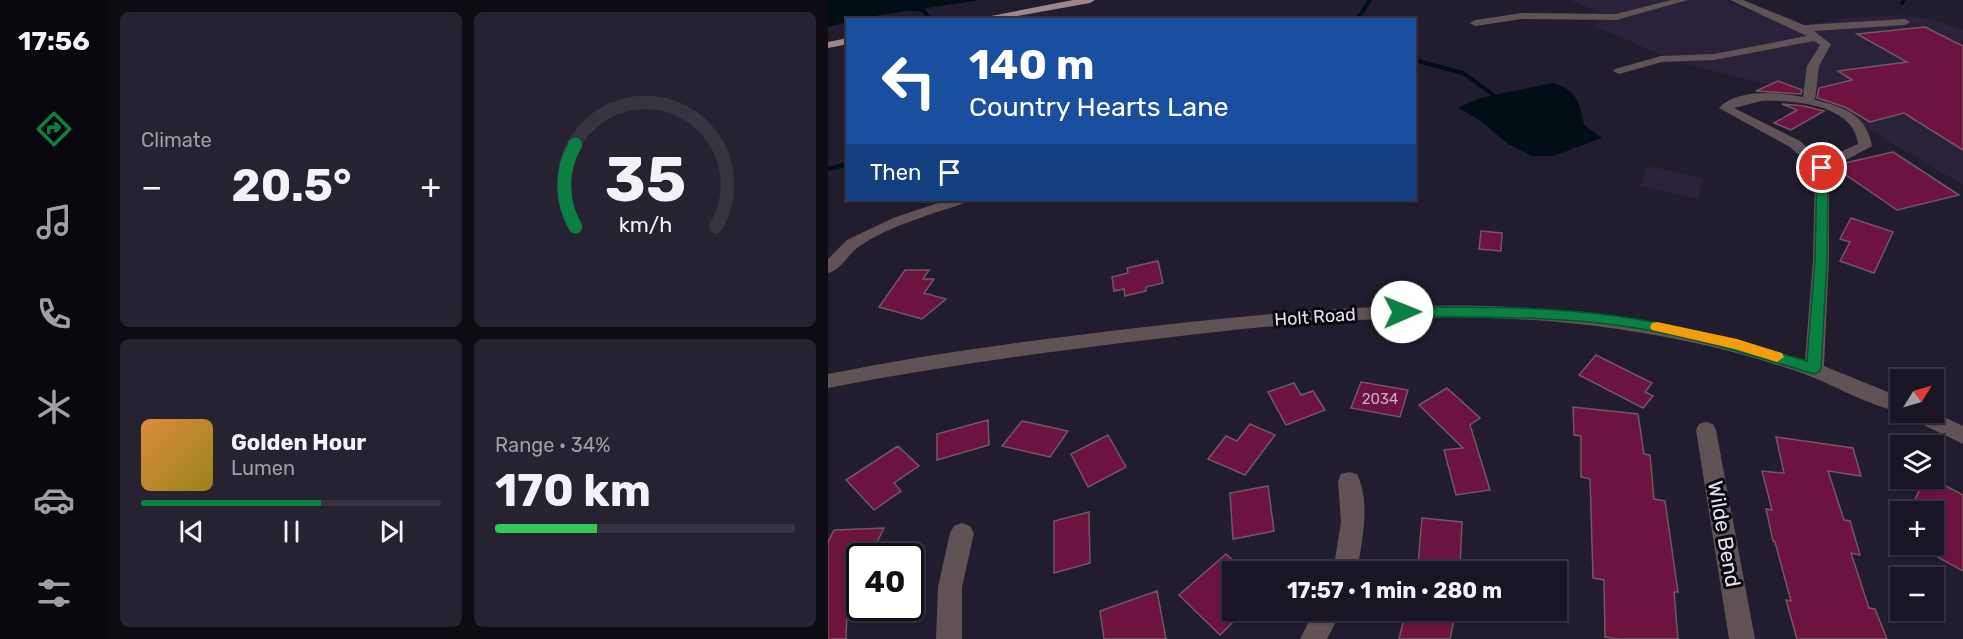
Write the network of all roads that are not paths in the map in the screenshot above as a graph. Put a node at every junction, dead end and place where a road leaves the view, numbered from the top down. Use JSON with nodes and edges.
{"nodes":[{"id":1,"x":1090,"y":0,"type":"edge"},
{"id":2,"x":1683,"y":0,"type":"edge"},
{"id":3,"x":1734,"y":0,"type":"edge"},
{"id":4,"x":1067,"y":2,"type":"edge"},
{"id":5,"x":985,"y":18,"type":"edge"},
{"id":6,"x":1905,"y":22,"type":"dead end"},
{"id":7,"x":1475,"y":23,"type":"dead end"},
{"id":8,"x":1803,"y":28,"type":"junction"},
{"id":9,"x":1818,"y":37,"type":"junction"},
{"id":10,"x":846,"y":41,"type":"edge"},
{"id":11,"x":828,"y":45,"type":"edge"},
{"id":12,"x":1619,"y":71,"type":"dead end"},
{"id":13,"x":1809,"y":101,"type":"junction"},
{"id":14,"x":1822,"y":168,"type":"junction"},
{"id":15,"x":957,"y":201,"type":"edge"},
{"id":16,"x":828,"y":268,"type":"edge"},
{"id":17,"x":1814,"y":368,"type":"junction"},
{"id":18,"x":828,"y":381,"type":"edge"},
{"id":19,"x":1890,"y":401,"type":"edge"},
{"id":20,"x":1938,"y":423,"type":"edge"},
{"id":21,"x":1706,"y":430,"type":"dead end"},
{"id":22,"x":1963,"y":436,"type":"edge"},
{"id":23,"x":1348,"y":481,"type":"dead end"},
{"id":24,"x":962,"y":533,"type":"dead end"},
{"id":25,"x":1347,"y":561,"type":"edge"},
{"id":26,"x":1323,"y":621,"type":"edge"},
{"id":27,"x":949,"y":639,"type":"edge"},
{"id":28,"x":1312,"y":639,"type":"edge"},
{"id":29,"x":1742,"y":639,"type":"edge"}],
"edges":[{"from":1,"to":4,"type":"main road"},
{"from":2,"to":7,"type":"street"},
{"from":3,"to":8,"type":"street"},
{"from":4,"to":5,"type":"main road"},
{"from":6,"to":8,"type":"street"},
{"from":8,"to":9,"type":"street"},
{"from":9,"to":12,"type":"street"},
{"from":9,"to":13,"type":"street"},
{"from":10,"to":11,"type":"main road"},
{"from":13,"to":14,"type":"street"},
{"from":13,"to":14,"type":"street"},
{"from":14,"to":17,"type":"street"},
{"from":15,"to":16,"type":"street"},
{"from":17,"to":18,"type":"street","name":"Holt Road"},
{"from":17,"to":19,"type":"street","name":"Holt Road"},
{"from":20,"to":22,"type":"street"},
{"from":21,"to":29,"type":"street","name":"Wilde Bend"},
{"from":23,"to":25,"type":"street"},
{"from":24,"to":27,"type":"street"},
{"from":26,"to":28,"type":"street"}]}
